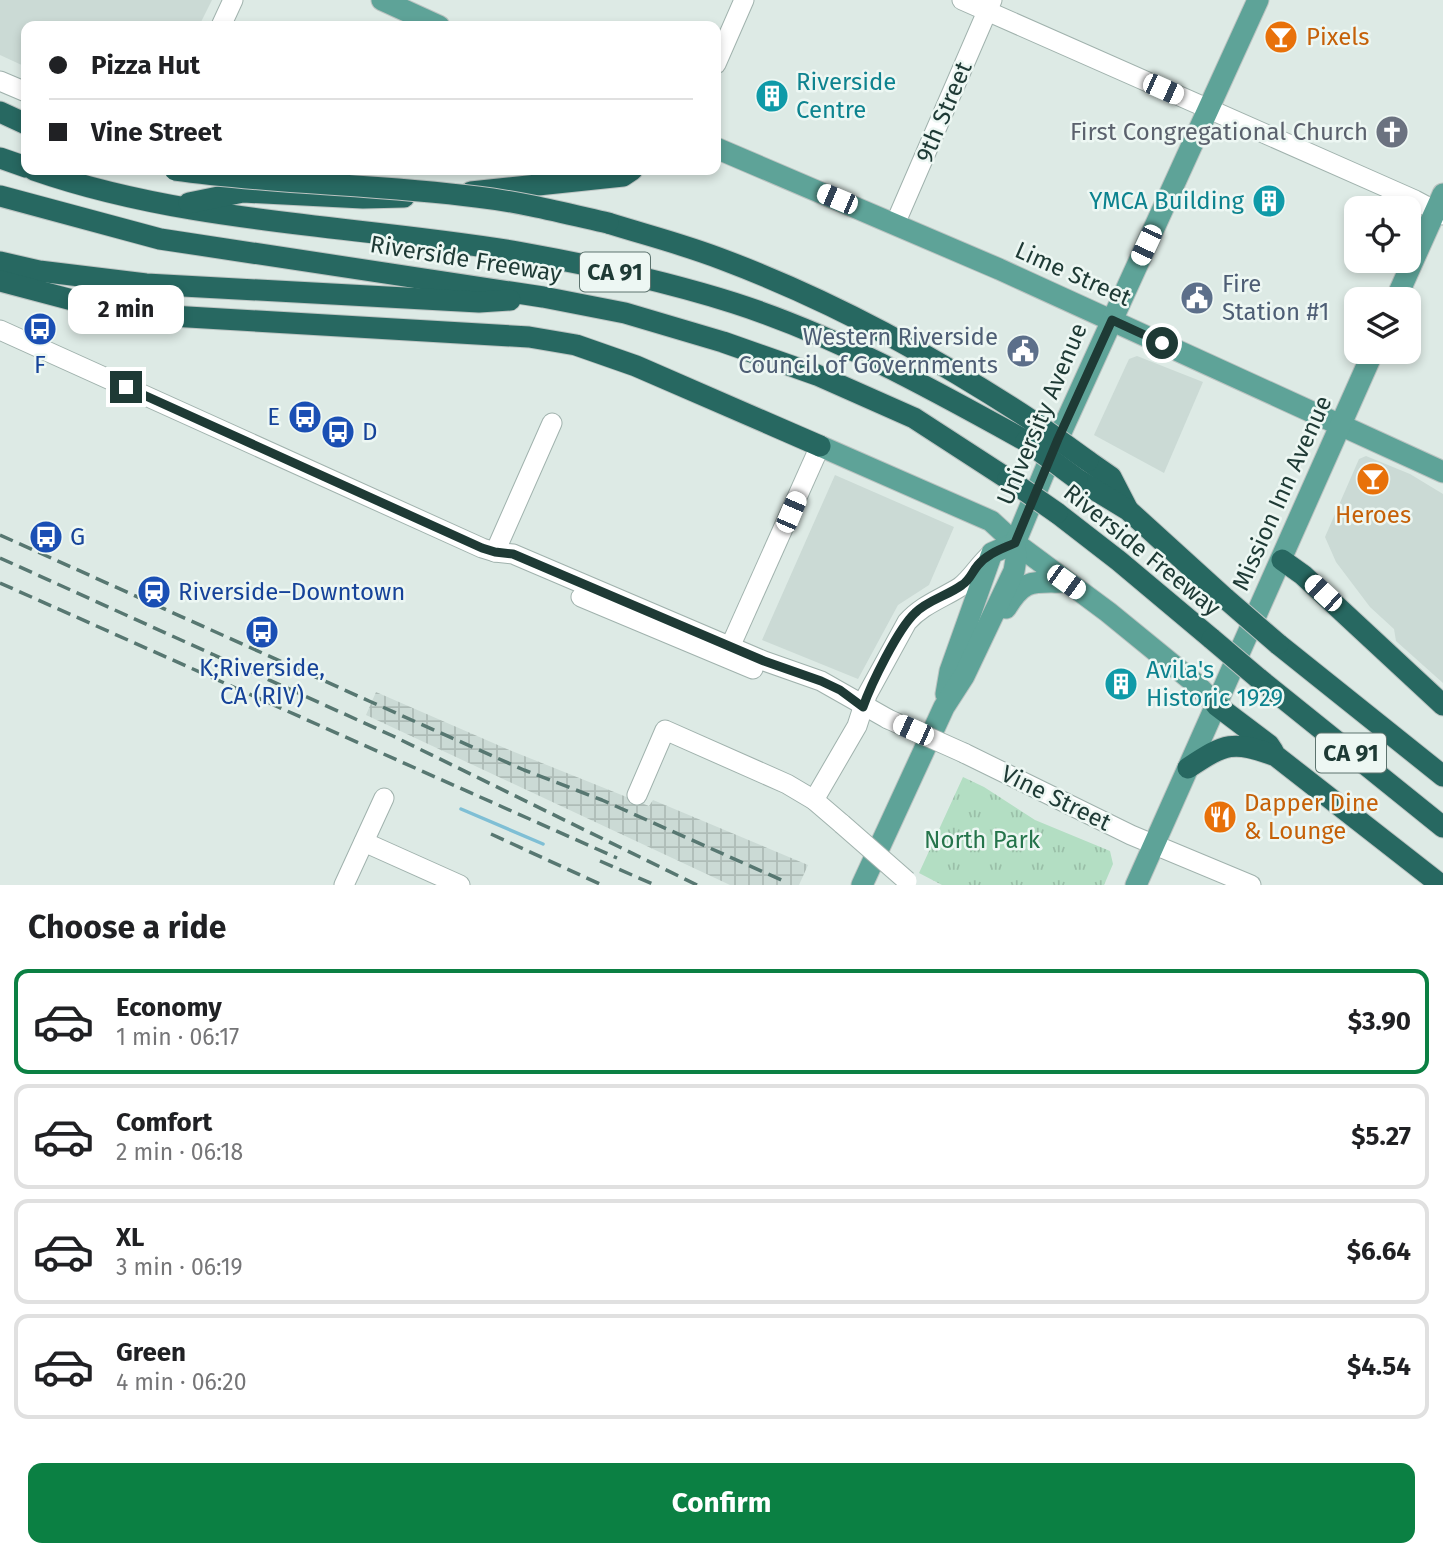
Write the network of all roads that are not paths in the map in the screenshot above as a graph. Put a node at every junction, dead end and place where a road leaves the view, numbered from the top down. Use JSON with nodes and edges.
{"nodes":[{"id":1,"x":233,"y":0,"type":"edge"},
{"id":2,"x":382,"y":0,"type":"edge"},
{"id":3,"x":744,"y":0,"type":"edge"},
{"id":4,"x":962,"y":0,"type":"edge"},
{"id":5,"x":1258,"y":0,"type":"edge"},
{"id":6,"x":990,"y":6,"type":"edge"},
{"id":7,"x":223,"y":21,"type":"edge"},
{"id":8,"x":428,"y":21,"type":"edge"},
{"id":9,"x":721,"y":53,"type":"edge"},
{"id":10,"x":0,"y":81,"type":"edge"},
{"id":11,"x":21,"y":90,"type":"edge"},
{"id":12,"x":1209,"y":109,"type":"junction"},
{"id":13,"x":0,"y":111,"type":"edge"},
{"id":14,"x":21,"y":122,"type":"edge"},
{"id":15,"x":721,"y":150,"type":"edge"},
{"id":16,"x":0,"y":158,"type":"edge"},
{"id":17,"x":21,"y":165,"type":"edge"},
{"id":18,"x":49,"y":175,"type":"edge"},
{"id":19,"x":214,"y":175,"type":"edge"},
{"id":20,"x":624,"y":175,"type":"edge"},
{"id":21,"x":0,"y":196,"type":"edge"},
{"id":22,"x":174,"y":206,"type":"junction"},
{"id":23,"x":1440,"y":207,"type":"edge"},
{"id":24,"x":895,"y":223,"type":"junction"},
{"id":25,"x":0,"y":262,"type":"edge"},
{"id":26,"x":0,"y":281,"type":"edge"},
{"id":27,"x":1402,"y":287,"type":"edge"},
{"id":28,"x":543,"y":297,"type":"junction"},
{"id":29,"x":1112,"y":320,"type":"junction"},
{"id":30,"x":0,"y":330,"type":"edge"},
{"id":31,"x":1368,"y":364,"type":"edge"},
{"id":32,"x":552,"y":423,"type":"dead end"},
{"id":33,"x":1340,"y":425,"type":"junction"},
{"id":34,"x":1030,"y":431,"type":"junction"},
{"id":35,"x":820,"y":446,"type":"junction"},
{"id":36,"x":1443,"y":472,"type":"edge"},
{"id":37,"x":1015,"y":543,"type":"junction"},
{"id":38,"x":495,"y":552,"type":"junction"},
{"id":39,"x":992,"y":553,"type":"junction"},
{"id":40,"x":1282,"y":560,"type":"junction"},
{"id":41,"x":1066,"y":582,"type":"junction"},
{"id":42,"x":986,"y":629,"type":"junction"},
{"id":43,"x":728,"y":652,"type":"junction"},
{"id":44,"x":1216,"y":705,"type":"junction"},
{"id":45,"x":1443,"y":705,"type":"edge"},
{"id":46,"x":863,"y":707,"type":"junction"},
{"id":47,"x":944,"y":707,"type":"junction"},
{"id":48,"x":1276,"y":756,"type":"junction"},
{"id":49,"x":1188,"y":768,"type":"junction"},
{"id":50,"x":1443,"y":776,"type":"edge"},
{"id":51,"x":637,"y":795,"type":"dead end"},
{"id":52,"x":384,"y":798,"type":"dead end"},
{"id":53,"x":814,"y":800,"type":"junction"},
{"id":54,"x":1443,"y":827,"type":"edge"},
{"id":55,"x":364,"y":842,"type":"junction"},
{"id":56,"x":1155,"y":844,"type":"junction"},
{"id":57,"x":910,"y":883,"type":"edge"},
{"id":58,"x":344,"y":885,"type":"edge"},
{"id":59,"x":460,"y":885,"type":"edge"},
{"id":60,"x":863,"y":885,"type":"edge"},
{"id":61,"x":1136,"y":885,"type":"edge"},
{"id":62,"x":1251,"y":885,"type":"edge"},
{"id":63,"x":1441,"y":885,"type":"edge"}],
"edges":[{"from":1,"to":7,"type":"street"},
{"from":2,"to":8,"type":"main road"},
{"from":3,"to":9,"type":"street"},
{"from":4,"to":6,"type":"street"},
{"from":5,"to":12,"type":"main road","name":"University Avenue"},
{"from":6,"to":12,"type":"street"},
{"from":6,"to":24,"type":"street","name":"9th Street"},
{"from":10,"to":11,"type":"street"},
{"from":12,"to":23,"type":"street"},
{"from":12,"to":29,"type":"main road","name":"University Avenue"},
{"from":13,"to":14,"type":"highway"},
{"from":15,"to":24,"type":"main road","name":"Lime Street"},
{"from":16,"to":17,"type":"highway"},
{"from":18,"to":22,"type":"highway","name":"Riverside Freeway","number":"CA 91"},
{"from":19,"to":34,"type":"highway","bridge":true},
{"from":20,"to":22,"type":"highway"},
{"from":21,"to":28,"type":"highway","name":"Riverside Freeway","number":"CA 91"},
{"from":22,"to":34,"type":"highway","name":"Riverside Freeway","number":"CA 91"},
{"from":23,"to":27,"type":"main road"},
{"from":24,"to":29,"type":"main road","name":"Lime Street"},
{"from":25,"to":28,"type":"highway"},
{"from":26,"to":35,"type":"highway"},
{"from":28,"to":54,"type":"highway","name":"Riverside Freeway","number":"CA 91","bridge":true},
{"from":29,"to":33,"type":"main road","name":"Lime Street"},
{"from":29,"to":37,"type":"main road","name":"University Avenue"},
{"from":30,"to":38,"type":"street","name":"Vine Street"},
{"from":31,"to":33,"type":"main road","name":"Mission Inn Avenue"},
{"from":32,"to":38,"type":"street"},
{"from":33,"to":36,"type":"main road","name":"Lime Street"},
{"from":33,"to":40,"type":"main road","name":"Mission Inn Avenue"},
{"from":34,"to":50,"type":"highway","name":"Riverside Freeway","number":"CA 91","bridge":true},
{"from":35,"to":37,"type":"main road"},
{"from":35,"to":43,"type":"street"},
{"from":37,"to":39,"type":"main road","name":"University Avenue"},
{"from":37,"to":41,"type":"main road"},
{"from":37,"to":42,"type":"main road","name":"University Avenue"},
{"from":38,"to":43,"type":"street","name":"Vine Street"},
{"from":39,"to":46,"type":"street"},
{"from":39,"to":47,"type":"main road","name":"University Avenue"},
{"from":40,"to":44,"type":"main road","name":"Mission Inn Avenue"},
{"from":40,"to":45,"type":"highway"},
{"from":41,"to":42,"type":"main road"},
{"from":41,"to":44,"type":"main road"},
{"from":42,"to":47,"type":"main road","name":"University Avenue"},
{"from":43,"to":46,"type":"street","name":"Vine Street"},
{"from":44,"to":48,"type":"highway"},
{"from":44,"to":49,"type":"main road","name":"Mission Inn Avenue"},
{"from":46,"to":53,"type":"street"},
{"from":46,"to":56,"type":"street","name":"Vine Street","bridge":true},
{"from":47,"to":60,"type":"main road","name":"University Avenue"},
{"from":48,"to":49,"type":"highway"},
{"from":48,"to":63,"type":"highway"},
{"from":49,"to":56,"type":"main road","name":"Mission Inn Avenue"},
{"from":51,"to":53,"type":"street"},
{"from":52,"to":55,"type":"street"},
{"from":53,"to":57,"type":"street","bridge":true},
{"from":55,"to":58,"type":"street"},
{"from":55,"to":59,"type":"street"},
{"from":56,"to":61,"type":"main road","name":"Mission Inn Avenue"},
{"from":56,"to":62,"type":"street","name":"Vine Street"}]}
